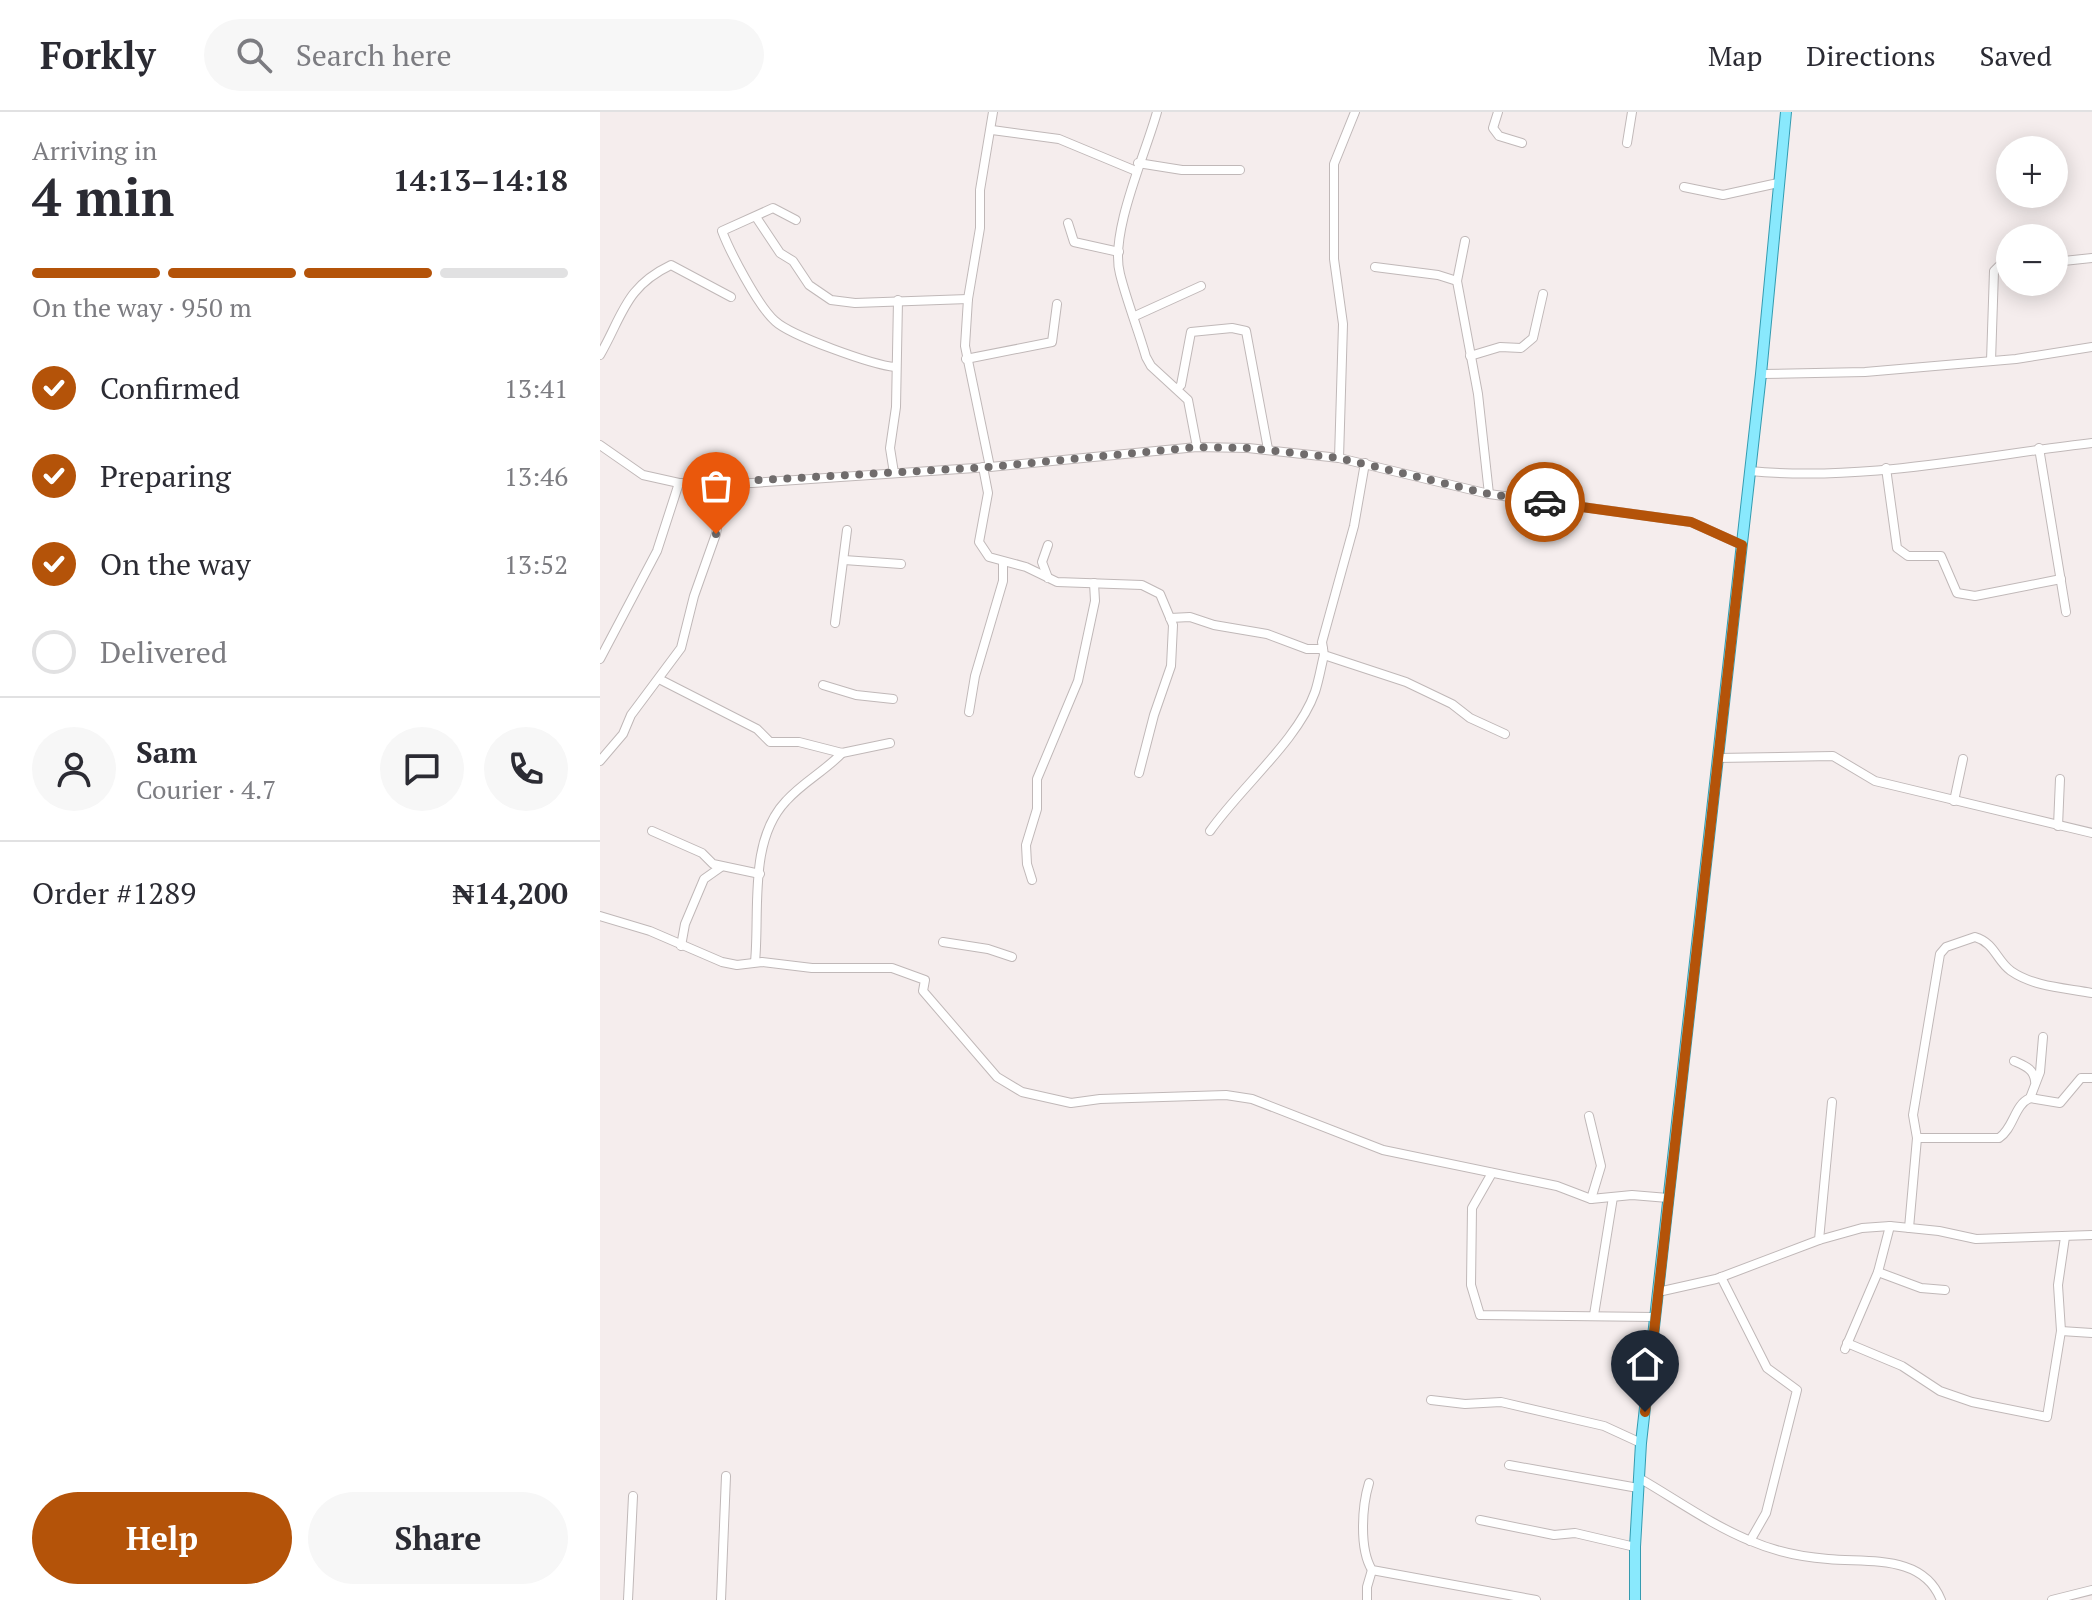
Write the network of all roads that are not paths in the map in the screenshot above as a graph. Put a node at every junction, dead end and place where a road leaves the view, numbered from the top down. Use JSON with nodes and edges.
{"nodes":[{"id":1,"x":993,"y":112,"type":"edge"},
{"id":2,"x":1157,"y":112,"type":"edge"},
{"id":3,"x":1355,"y":112,"type":"edge"},
{"id":4,"x":1498,"y":112,"type":"edge"},
{"id":5,"x":1632,"y":112,"type":"edge"},
{"id":6,"x":1786,"y":112,"type":"edge"},
{"id":7,"x":992,"y":130,"type":"junction"},
{"id":8,"x":1522,"y":143,"type":"dead end"},
{"id":9,"x":1627,"y":143,"type":"dead end"},
{"id":10,"x":1137,"y":167,"type":"junction"},
{"id":11,"x":1240,"y":170,"type":"dead end"},
{"id":12,"x":1778,"y":183,"type":"junction"},
{"id":13,"x":1684,"y":187,"type":"dead end"},
{"id":14,"x":984,"y":196,"type":"dead end"},
{"id":15,"x":756,"y":217,"type":"junction"},
{"id":16,"x":796,"y":220,"type":"dead end"},
{"id":17,"x":1068,"y":223,"type":"dead end"},
{"id":18,"x":1465,"y":241,"type":"dead end"},
{"id":19,"x":1119,"y":252,"type":"junction"},
{"id":20,"x":2092,"y":258,"type":"edge"},
{"id":21,"x":2068,"y":261,"type":"edge"},
{"id":22,"x":1375,"y":267,"type":"dead end"},
{"id":23,"x":1996,"y":269,"type":"edge"},
{"id":24,"x":1457,"y":281,"type":"junction"},
{"id":25,"x":1201,"y":286,"type":"dead end"},
{"id":26,"x":1543,"y":294,"type":"dead end"},
{"id":27,"x":731,"y":297,"type":"dead end"},
{"id":28,"x":969,"y":299,"type":"junction"},
{"id":29,"x":898,"y":300,"type":"junction"},
{"id":30,"x":1057,"y":304,"type":"dead end"},
{"id":31,"x":1135,"y":316,"type":"junction"},
{"id":32,"x":2092,"y":347,"type":"edge"},
{"id":33,"x":600,"y":355,"type":"edge"},
{"id":34,"x":1470,"y":356,"type":"junction"},
{"id":35,"x":966,"y":359,"type":"junction"},
{"id":36,"x":1991,"y":361,"type":"junction"},
{"id":37,"x":895,"y":367,"type":"junction"},
{"id":38,"x":1761,"y":374,"type":"junction"},
{"id":39,"x":1178,"y":388,"type":"junction"},
{"id":40,"x":2092,"y":443,"type":"edge"},
{"id":41,"x":600,"y":445,"type":"edge"},
{"id":42,"x":1197,"y":447,"type":"junction"},
{"id":43,"x":2039,"y":448,"type":"junction"},
{"id":44,"x":1268,"y":449,"type":"junction"},
{"id":45,"x":1339,"y":458,"type":"junction"},
{"id":46,"x":1365,"y":463,"type":"junction"},
{"id":47,"x":987,"y":467,"type":"junction"},
{"id":48,"x":1886,"y":468,"type":"junction"},
{"id":49,"x":1750,"y":471,"type":"junction"},
{"id":50,"x":894,"y":473,"type":"junction"},
{"id":51,"x":725,"y":482,"type":"junction"},
{"id":52,"x":679,"y":483,"type":"junction"},
{"id":53,"x":1489,"y":494,"type":"junction"},
{"id":54,"x":847,"y":530,"type":"dead end"},
{"id":55,"x":1048,"y":545,"type":"dead end"},
{"id":56,"x":1742,"y":545,"type":"junction"},
{"id":57,"x":844,"y":560,"type":"junction"},
{"id":58,"x":1042,"y":562,"type":"junction"},
{"id":59,"x":1003,"y":563,"type":"junction"},
{"id":60,"x":901,"y":564,"type":"dead end"},
{"id":61,"x":1026,"y":567,"type":"junction"},
{"id":62,"x":1048,"y":578,"type":"junction"},
{"id":63,"x":2061,"y":579,"type":"junction"},
{"id":64,"x":1094,"y":583,"type":"junction"},
{"id":65,"x":2066,"y":612,"type":"dead end"},
{"id":66,"x":1170,"y":618,"type":"junction"},
{"id":67,"x":835,"y":623,"type":"dead end"},
{"id":68,"x":1324,"y":652,"type":"junction"},
{"id":69,"x":600,"y":659,"type":"edge"},
{"id":70,"x":659,"y":679,"type":"junction"},
{"id":71,"x":823,"y":685,"type":"dead end"},
{"id":72,"x":893,"y":699,"type":"dead end"},
{"id":73,"x":969,"y":712,"type":"dead end"},
{"id":74,"x":1505,"y":734,"type":"dead end"},
{"id":75,"x":890,"y":743,"type":"dead end"},
{"id":76,"x":842,"y":753,"type":"junction"},
{"id":77,"x":1717,"y":758,"type":"junction"},
{"id":78,"x":1963,"y":759,"type":"dead end"},
{"id":79,"x":600,"y":761,"type":"edge"},
{"id":80,"x":1139,"y":773,"type":"dead end"},
{"id":81,"x":2060,"y":779,"type":"dead end"},
{"id":82,"x":1954,"y":801,"type":"junction"},
{"id":83,"x":2058,"y":826,"type":"junction"},
{"id":84,"x":652,"y":831,"type":"dead end"},
{"id":85,"x":1210,"y":831,"type":"dead end"},
{"id":86,"x":2092,"y":833,"type":"edge"},
{"id":87,"x":721,"y":867,"type":"junction"},
{"id":88,"x":760,"y":874,"type":"junction"},
{"id":89,"x":1032,"y":880,"type":"dead end"},
{"id":90,"x":600,"y":916,"type":"edge"},
{"id":91,"x":943,"y":942,"type":"dead end"},
{"id":92,"x":681,"y":946,"type":"junction"},
{"id":93,"x":1012,"y":957,"type":"dead end"},
{"id":94,"x":755,"y":962,"type":"junction"},
{"id":95,"x":2092,"y":993,"type":"edge"},
{"id":96,"x":2043,"y":1037,"type":"dead end"},
{"id":97,"x":2014,"y":1061,"type":"dead end"},
{"id":98,"x":2092,"y":1078,"type":"edge"},
{"id":99,"x":2036,"y":1086,"type":"junction"},
{"id":100,"x":2030,"y":1098,"type":"junction"},
{"id":101,"x":1832,"y":1102,"type":"dead end"},
{"id":102,"x":1589,"y":1116,"type":"dead end"},
{"id":103,"x":1917,"y":1138,"type":"junction"},
{"id":104,"x":1492,"y":1173,"type":"junction"},
{"id":105,"x":1613,"y":1197,"type":"junction"},
{"id":106,"x":1668,"y":1198,"type":"junction"},
{"id":107,"x":1591,"y":1199,"type":"junction"},
{"id":108,"x":1890,"y":1226,"type":"junction"},
{"id":109,"x":1909,"y":1228,"type":"junction"},
{"id":110,"x":2092,"y":1235,"type":"edge"},
{"id":111,"x":2065,"y":1237,"type":"junction"},
{"id":112,"x":1819,"y":1240,"type":"junction"},
{"id":113,"x":1878,"y":1272,"type":"junction"},
{"id":114,"x":1721,"y":1277,"type":"junction"},
{"id":115,"x":1945,"y":1290,"type":"dead end"},
{"id":116,"x":1658,"y":1292,"type":"junction"},
{"id":117,"x":1594,"y":1315,"type":"junction"},
{"id":118,"x":1655,"y":1317,"type":"junction"},
{"id":119,"x":2061,"y":1331,"type":"junction"},
{"id":120,"x":2092,"y":1333,"type":"edge"},
{"id":121,"x":1431,"y":1400,"type":"dead end"},
{"id":122,"x":1641,"y":1443,"type":"junction"},
{"id":123,"x":1509,"y":1465,"type":"dead end"},
{"id":124,"x":726,"y":1476,"type":"dead end"},
{"id":125,"x":1369,"y":1483,"type":"dead end"},
{"id":126,"x":1638,"y":1483,"type":"junction"},
{"id":127,"x":633,"y":1496,"type":"dead end"},
{"id":128,"x":1480,"y":1520,"type":"dead end"},
{"id":129,"x":1750,"y":1541,"type":"junction"},
{"id":130,"x":1635,"y":1547,"type":"junction"},
{"id":131,"x":1372,"y":1570,"type":"junction"},
{"id":132,"x":2092,"y":1590,"type":"edge"},
{"id":133,"x":628,"y":1600,"type":"edge"},
{"id":134,"x":721,"y":1600,"type":"edge"},
{"id":135,"x":1367,"y":1600,"type":"edge"},
{"id":136,"x":1536,"y":1600,"type":"edge"},
{"id":137,"x":1635,"y":1600,"type":"edge"},
{"id":138,"x":1941,"y":1600,"type":"edge"},
{"id":139,"x":2052,"y":1600,"type":"edge"}],
"edges":[{"from":1,"to":7,"type":"street"},
{"from":2,"to":10,"type":"street"},
{"from":3,"to":45,"type":"street"},
{"from":4,"to":8,"type":"street"},
{"from":5,"to":9,"type":"street"},
{"from":6,"to":12,"type":"main road"},
{"from":7,"to":10,"type":"street"},
{"from":7,"to":28,"type":"street"},
{"from":10,"to":11,"type":"street"},
{"from":10,"to":19,"type":"street"},
{"from":12,"to":13,"type":"street"},
{"from":12,"to":38,"type":"main road"},
{"from":14,"to":28,"type":"street"},
{"from":15,"to":16,"type":"street"},
{"from":15,"to":29,"type":"street"},
{"from":15,"to":37,"type":"street"},
{"from":17,"to":19,"type":"street"},
{"from":18,"to":24,"type":"street"},
{"from":19,"to":31,"type":"street"},
{"from":20,"to":21,"type":"street"},
{"from":22,"to":24,"type":"street"},
{"from":23,"to":36,"type":"street"},
{"from":24,"to":34,"type":"street"},
{"from":25,"to":31,"type":"street"},
{"from":26,"to":34,"type":"street"},
{"from":27,"to":33,"type":"street"},
{"from":28,"to":29,"type":"street"},
{"from":28,"to":35,"type":"street"},
{"from":29,"to":37,"type":"street"},
{"from":30,"to":35,"type":"street"},
{"from":31,"to":39,"type":"street"},
{"from":32,"to":36,"type":"street"},
{"from":34,"to":53,"type":"street"},
{"from":35,"to":47,"type":"street"},
{"from":36,"to":38,"type":"street"},
{"from":37,"to":50,"type":"street"},
{"from":38,"to":49,"type":"main road"},
{"from":39,"to":42,"type":"street"},
{"from":39,"to":44,"type":"street"},
{"from":40,"to":43,"type":"street"},
{"from":41,"to":52,"type":"street"},
{"from":42,"to":44,"type":"street"},
{"from":42,"to":47,"type":"street"},
{"from":43,"to":48,"type":"street"},
{"from":43,"to":63,"type":"street"},
{"from":44,"to":45,"type":"street"},
{"from":45,"to":46,"type":"street"},
{"from":46,"to":53,"type":"street"},
{"from":46,"to":68,"type":"street"},
{"from":47,"to":50,"type":"street"},
{"from":47,"to":59,"type":"street"},
{"from":48,"to":49,"type":"street"},
{"from":48,"to":63,"type":"street"},
{"from":49,"to":56,"type":"main road"},
{"from":50,"to":51,"type":"street"},
{"from":51,"to":52,"type":"street"},
{"from":51,"to":70,"type":"street"},
{"from":52,"to":69,"type":"street"},
{"from":53,"to":56,"type":"street"},
{"from":54,"to":57,"type":"street"},
{"from":55,"to":58,"type":"street"},
{"from":56,"to":77,"type":"main road"},
{"from":57,"to":60,"type":"street"},
{"from":57,"to":67,"type":"street"},
{"from":58,"to":61,"type":"street"},
{"from":58,"to":62,"type":"street"},
{"from":59,"to":61,"type":"street"},
{"from":59,"to":73,"type":"street"},
{"from":61,"to":62,"type":"street"},
{"from":62,"to":64,"type":"street"},
{"from":63,"to":65,"type":"street"},
{"from":64,"to":66,"type":"street"},
{"from":64,"to":89,"type":"street"},
{"from":66,"to":68,"type":"street"},
{"from":66,"to":80,"type":"street"},
{"from":68,"to":74,"type":"street"},
{"from":68,"to":85,"type":"street"},
{"from":70,"to":76,"type":"street"},
{"from":70,"to":79,"type":"street"},
{"from":71,"to":72,"type":"street"},
{"from":75,"to":76,"type":"street"},
{"from":76,"to":88,"type":"street"},
{"from":77,"to":82,"type":"street"},
{"from":77,"to":106,"type":"main road"},
{"from":78,"to":82,"type":"street"},
{"from":81,"to":83,"type":"street"},
{"from":82,"to":83,"type":"street"},
{"from":83,"to":86,"type":"street"},
{"from":84,"to":87,"type":"street"},
{"from":87,"to":88,"type":"street"},
{"from":87,"to":92,"type":"street"},
{"from":88,"to":94,"type":"street"},
{"from":90,"to":92,"type":"street"},
{"from":91,"to":93,"type":"street"},
{"from":92,"to":94,"type":"street"},
{"from":94,"to":104,"type":"street"},
{"from":95,"to":103,"type":"street"},
{"from":96,"to":99,"type":"street"},
{"from":97,"to":99,"type":"street"},
{"from":98,"to":100,"type":"street"},
{"from":99,"to":100,"type":"street"},
{"from":100,"to":103,"type":"street"},
{"from":101,"to":112,"type":"street"},
{"from":102,"to":107,"type":"street"},
{"from":103,"to":109,"type":"street"},
{"from":104,"to":107,"type":"street"},
{"from":104,"to":117,"type":"street"},
{"from":105,"to":106,"type":"street"},
{"from":105,"to":107,"type":"street"},
{"from":105,"to":117,"type":"street"},
{"from":106,"to":116,"type":"main road"},
{"from":108,"to":109,"type":"street"},
{"from":108,"to":112,"type":"street"},
{"from":108,"to":113,"type":"street"},
{"from":109,"to":111,"type":"street"},
{"from":110,"to":111,"type":"street"},
{"from":111,"to":119,"type":"street"},
{"from":112,"to":114,"type":"street"},
{"from":113,"to":115,"type":"street"},
{"from":113,"to":119,"type":"street"},
{"from":114,"to":116,"type":"street"},
{"from":114,"to":129,"type":"street"},
{"from":116,"to":118,"type":"main road"},
{"from":117,"to":118,"type":"street"},
{"from":118,"to":122,"type":"main road"},
{"from":119,"to":120,"type":"street"},
{"from":121,"to":122,"type":"street"},
{"from":122,"to":126,"type":"main road"},
{"from":123,"to":126,"type":"street"},
{"from":124,"to":134,"type":"street"},
{"from":125,"to":131,"type":"street"},
{"from":126,"to":129,"type":"street"},
{"from":126,"to":130,"type":"main road"},
{"from":127,"to":133,"type":"street"},
{"from":128,"to":130,"type":"street"},
{"from":129,"to":138,"type":"street"},
{"from":130,"to":137,"type":"main road"},
{"from":131,"to":135,"type":"street"},
{"from":131,"to":136,"type":"street"},
{"from":132,"to":139,"type":"street"}]}
